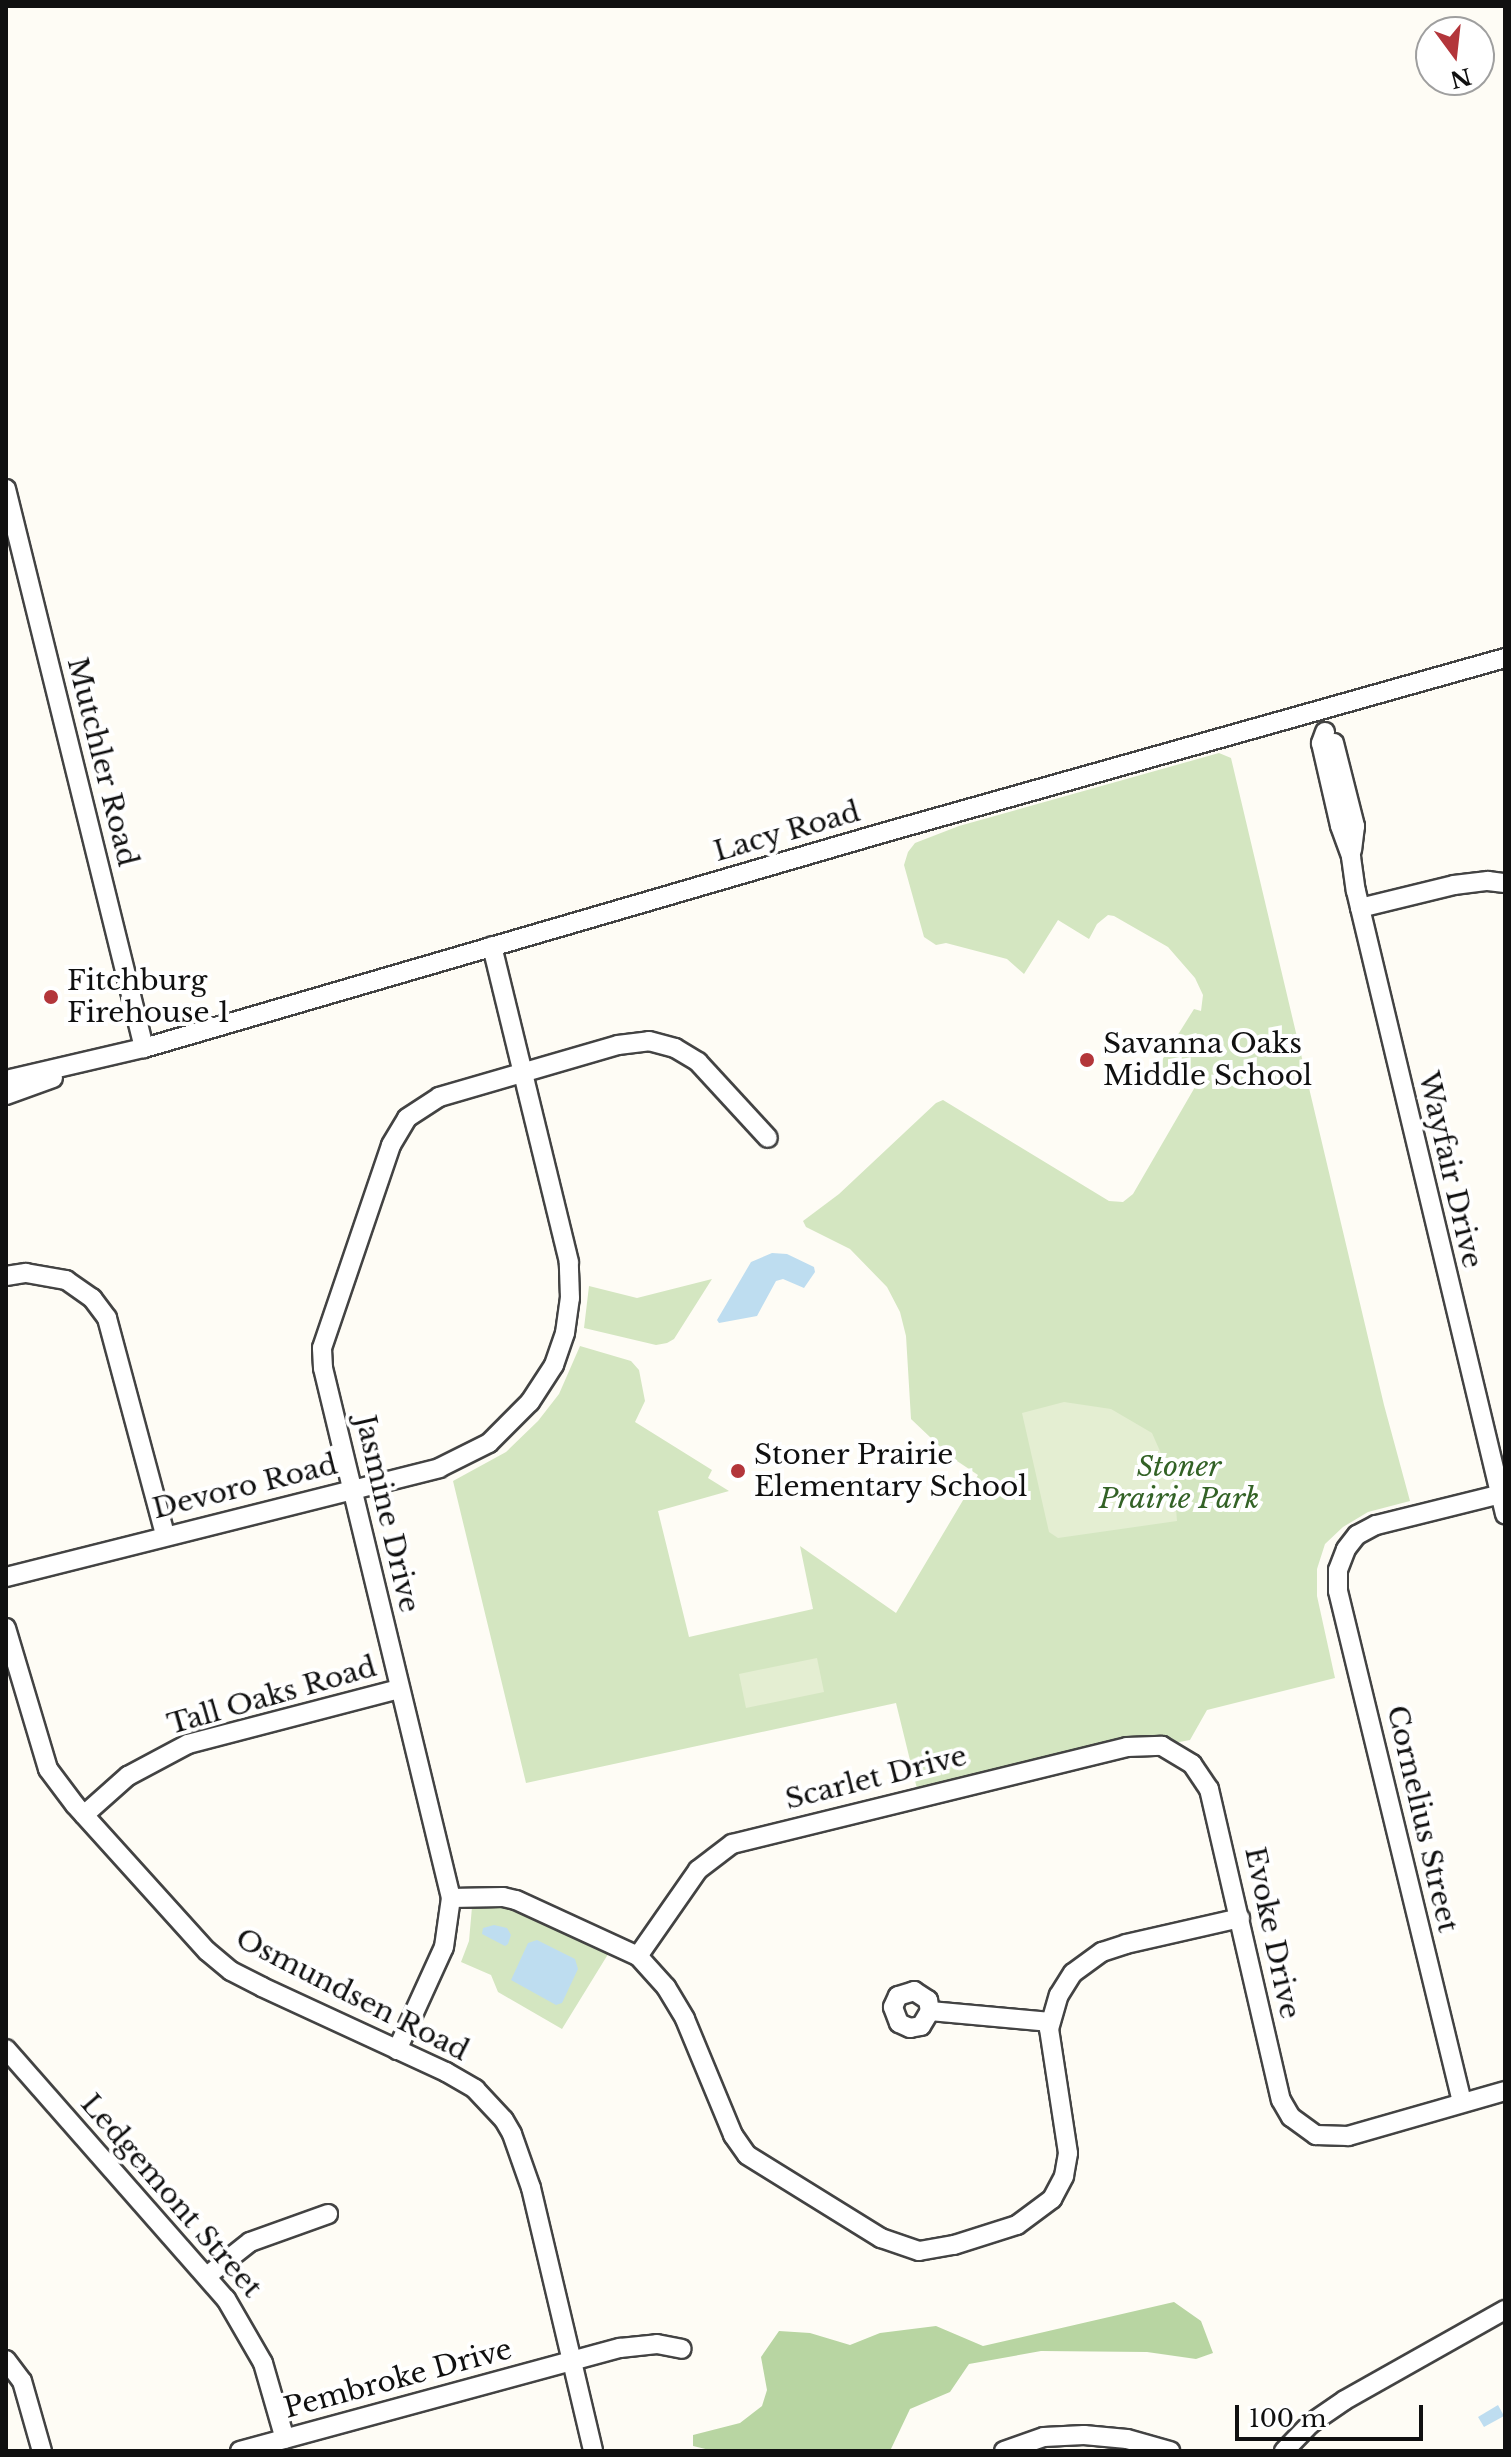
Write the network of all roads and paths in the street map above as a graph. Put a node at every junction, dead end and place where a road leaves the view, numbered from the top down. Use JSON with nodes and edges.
{"nodes":[{"id":1,"x":6,"y":489,"type":"edge"},
{"id":2,"x":1505,"y":658,"type":"edge"},
{"id":3,"x":1319,"y":712,"type":"junction"},
{"id":4,"x":1505,"y":883,"type":"edge"},
{"id":5,"x":1360,"y":908,"type":"junction"},
{"id":6,"x":492,"y":946,"type":"junction"},
{"id":7,"x":144,"y":1048,"type":"junction"},
{"id":8,"x":85,"y":1064,"type":"junction"},
{"id":9,"x":524,"y":1072,"type":"junction"},
{"id":10,"x":6,"y":1080,"type":"edge"},
{"id":11,"x":6,"y":1095,"type":"edge"},
{"id":12,"x":768,"y":1138,"type":"dead end"},
{"id":13,"x":6,"y":1276,"type":"edge"},
{"id":14,"x":353,"y":1490,"type":"junction"},
{"id":15,"x":1502,"y":1493,"type":"edge"},
{"id":16,"x":1505,"y":1514,"type":"edge"},
{"id":17,"x":165,"y":1535,"type":"junction"},
{"id":18,"x":6,"y":1577,"type":"edge"},
{"id":19,"x":6,"y":1628,"type":"edge"},
{"id":20,"x":399,"y":1689,"type":"junction"},
{"id":21,"x":1177,"y":1754,"type":"joint"},
{"id":22,"x":84,"y":1815,"type":"junction"},
{"id":23,"x":451,"y":1898,"type":"junction"},
{"id":24,"x":1240,"y":1918,"type":"junction"},
{"id":25,"x":638,"y":1956,"type":"junction"},
{"id":26,"x":930,"y":2011,"type":"dead end"},
{"id":27,"x":1050,"y":2022,"type":"junction"},
{"id":28,"x":6,"y":2049,"type":"edge"},
{"id":29,"x":397,"y":2050,"type":"junction"},
{"id":30,"x":1505,"y":2091,"type":"edge"},
{"id":31,"x":1462,"y":2102,"type":"junction"},
{"id":32,"x":328,"y":2214,"type":"dead end"},
{"id":33,"x":207,"y":2276,"type":"junction"},
{"id":34,"x":1505,"y":2310,"type":"edge"},
{"id":35,"x":682,"y":2349,"type":"dead end"},
{"id":36,"x":6,"y":2360,"type":"edge"},
{"id":37,"x":571,"y":2362,"type":"junction"},
{"id":38,"x":285,"y":2439,"type":"junction"},
{"id":39,"x":42,"y":2451,"type":"edge"},
{"id":40,"x":240,"y":2451,"type":"edge"},
{"id":41,"x":593,"y":2451,"type":"edge"},
{"id":42,"x":1004,"y":2451,"type":"edge"},
{"id":43,"x":1170,"y":2451,"type":"edge"},
{"id":44,"x":1284,"y":2451,"type":"edge"}],
"edges":[{"from":1,"to":7,"type":"street","name":"Mutchler Road"},
{"from":2,"to":3,"type":"street","name":"Lacy Road"},
{"from":3,"to":5,"type":"street","name":"Wayfair Drive"},
{"from":3,"to":6,"type":"street","name":"Lacy Road"},
{"from":4,"to":5,"type":"street"},
{"from":5,"to":15,"type":"street","name":"Wayfair Drive"},
{"from":6,"to":7,"type":"street","name":"Lacy Road"},
{"from":6,"to":9,"type":"street","name":"Devoro Road"},
{"from":7,"to":8,"type":"street","name":"Lacy Road"},
{"from":8,"to":10,"type":"street","name":"Lacy Road"},
{"from":8,"to":11,"type":"street","name":"Lacy Road"},
{"from":9,"to":12,"type":"street","name":"Jasmine Drive"},
{"from":9,"to":14,"type":"street","name":"Jasmine Drive"},
{"from":9,"to":14,"type":"street","name":"Devoro Road"},
{"from":13,"to":17,"type":"street"},
{"from":14,"to":17,"type":"street","name":"Devoro Road"},
{"from":14,"to":20,"type":"street","name":"Jasmine Drive"},
{"from":15,"to":16,"type":"street","name":"Wayfair Drive"},
{"from":15,"to":31,"type":"street","name":"Cornelius Street"},
{"from":17,"to":18,"type":"street","name":"Devoro Road"},
{"from":19,"to":22,"type":"street","name":"Osmundsen Road"},
{"from":20,"to":22,"type":"street","name":"Tall Oaks Road"},
{"from":20,"to":23,"type":"street","name":"Jasmine Drive"},
{"from":21,"to":24,"type":"street","name":"Evoke Drive"},
{"from":21,"to":25,"type":"street","name":"Scarlet Drive"},
{"from":22,"to":29,"type":"street","name":"Osmundsen Road"},
{"from":23,"to":25,"type":"street"},
{"from":23,"to":29,"type":"street","name":"Jasmine Drive"},
{"from":24,"to":27,"type":"street"},
{"from":24,"to":31,"type":"street","name":"Evoke Drive"},
{"from":25,"to":27,"type":"street"},
{"from":26,"to":27,"type":"street"},
{"from":28,"to":33,"type":"street","name":"Ledgemont Street"},
{"from":29,"to":37,"type":"street","name":"Osmundsen Road"},
{"from":30,"to":31,"type":"street"},
{"from":32,"to":33,"type":"street"},
{"from":33,"to":38,"type":"street","name":"Ledgemont Street"},
{"from":34,"to":44,"type":"street"},
{"from":35,"to":37,"type":"street","name":"Pembroke Drive"},
{"from":36,"to":39,"type":"street"},
{"from":37,"to":38,"type":"street","name":"Pembroke Drive"},
{"from":37,"to":41,"type":"street","name":"Osmundsen Road"},
{"from":38,"to":40,"type":"street","name":"Pembroke Drive"},
{"from":42,"to":43,"type":"street"}]}
